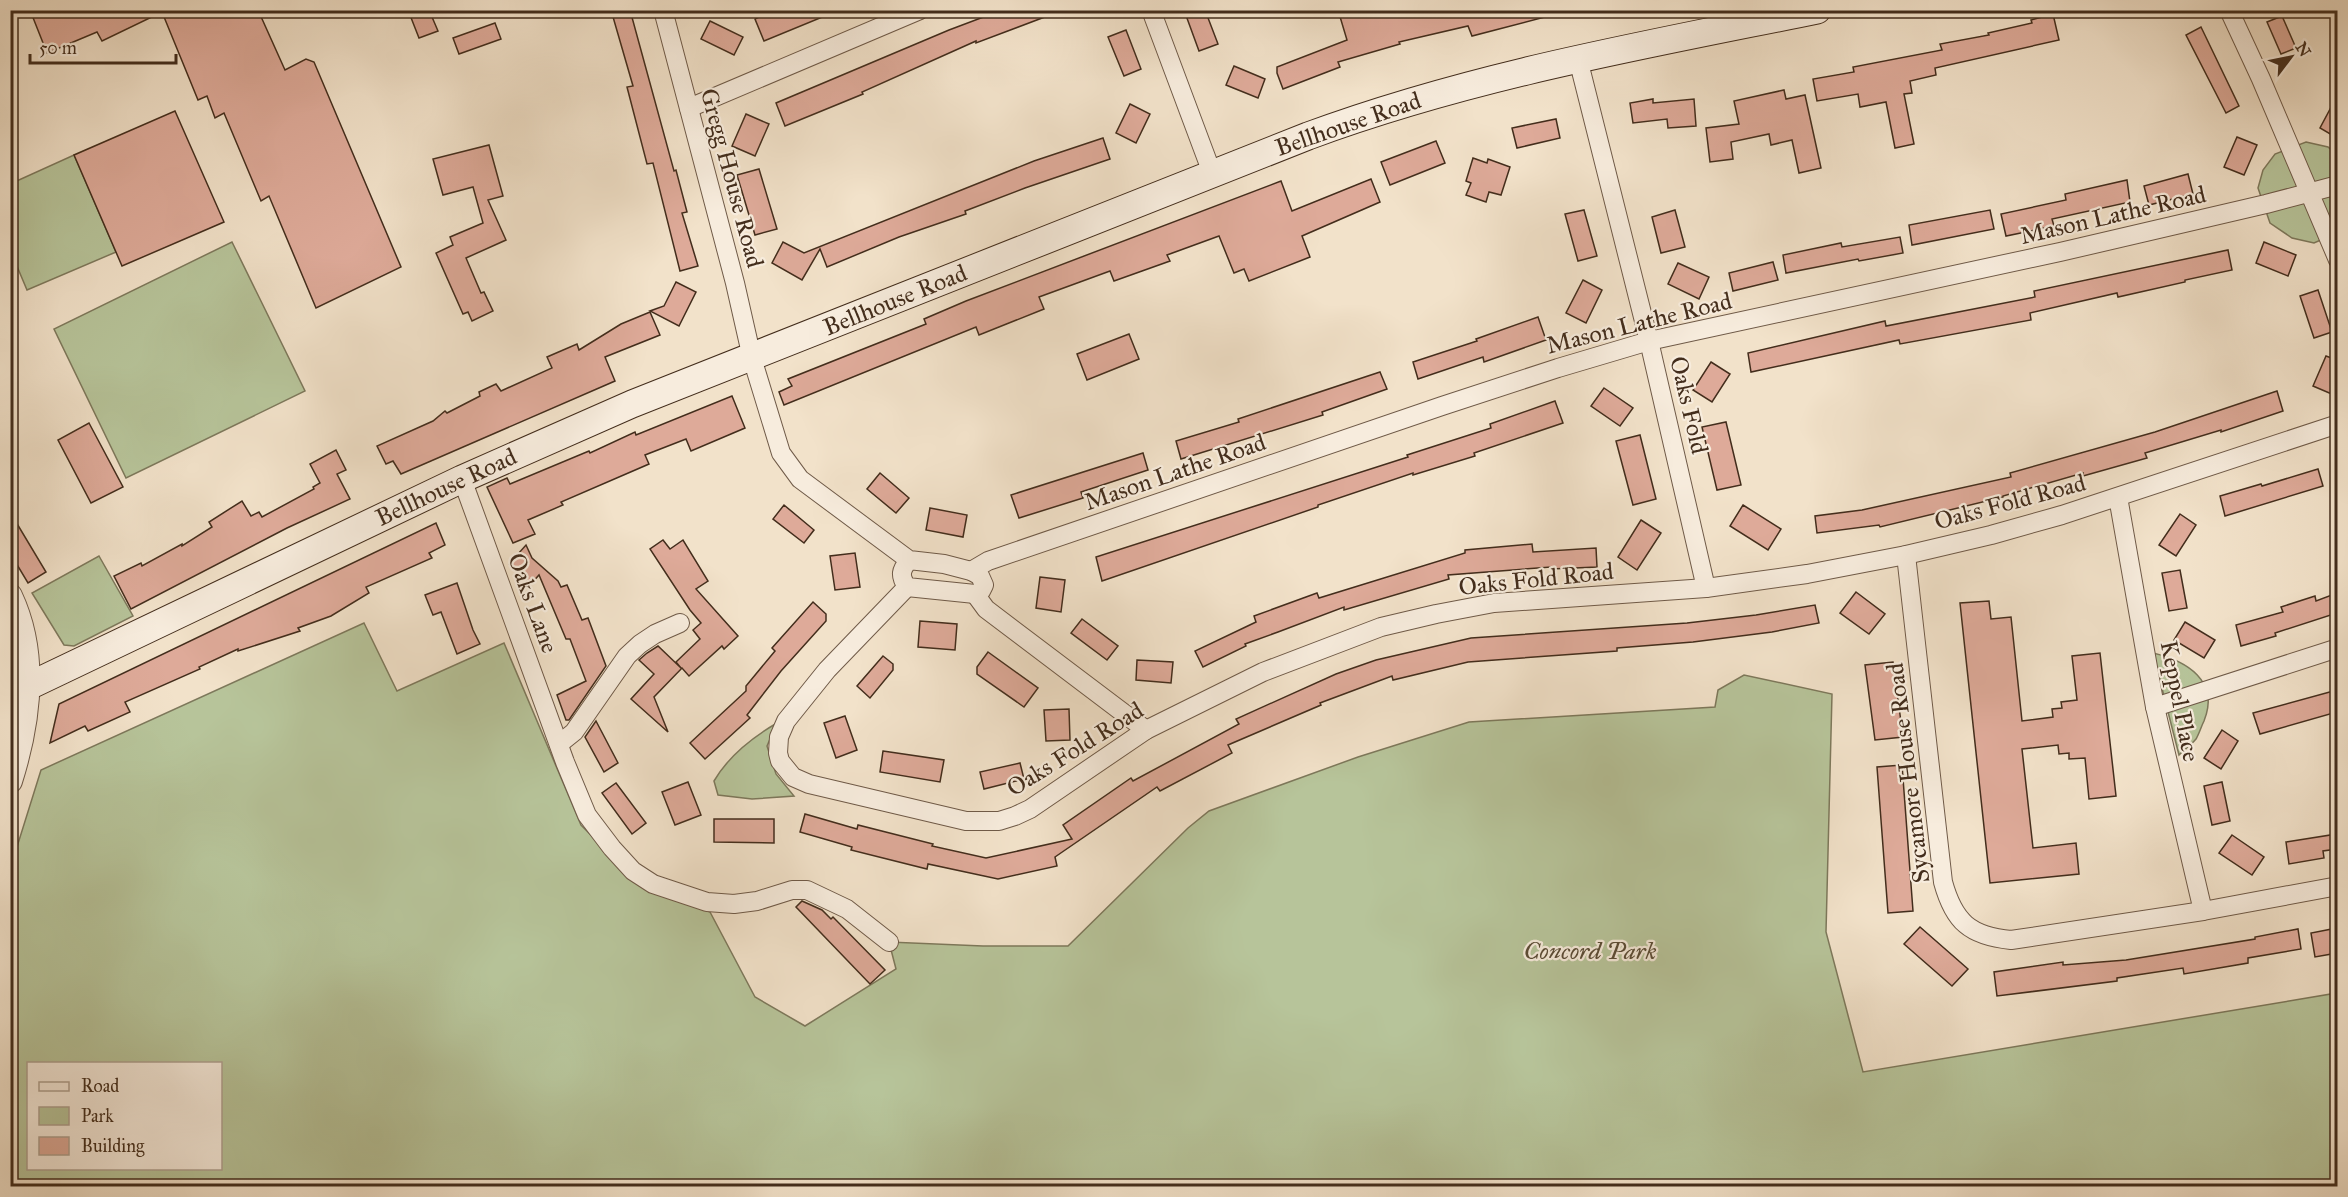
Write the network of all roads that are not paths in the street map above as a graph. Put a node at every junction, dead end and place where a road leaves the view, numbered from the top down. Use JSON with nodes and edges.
{"nodes":[{"id":1,"x":663,"y":10,"type":"edge"},
{"id":2,"x":920,"y":10,"type":"edge"},
{"id":3,"x":1151,"y":10,"type":"edge"},
{"id":4,"x":1817,"y":10,"type":"edge"},
{"id":5,"x":2229,"y":10,"type":"edge"},
{"id":6,"x":1578,"y":59,"type":"junction"},
{"id":7,"x":689,"y":108,"type":"junction"},
{"id":8,"x":1212,"y":173,"type":"junction"},
{"id":9,"x":2337,"y":185,"type":"edge"},
{"id":10,"x":2310,"y":193,"type":"junction"},
{"id":11,"x":2337,"y":260,"type":"edge"},
{"id":12,"x":1649,"y":342,"type":"junction"},
{"id":13,"x":752,"y":358,"type":"junction"},
{"id":14,"x":2337,"y":424,"type":"edge"},
{"id":15,"x":462,"y":479,"type":"junction"},
{"id":16,"x":2118,"y":497,"type":"junction"},
{"id":17,"x":1906,"y":555,"type":"junction"},
{"id":18,"x":909,"y":560,"type":"junction"},
{"id":19,"x":971,"y":571,"type":"junction"},
{"id":20,"x":907,"y":587,"type":"junction"},
{"id":21,"x":1706,"y":588,"type":"junction"},
{"id":22,"x":975,"y":594,"type":"junction"},
{"id":23,"x":10,"y":596,"type":"edge"},
{"id":24,"x":680,"y":623,"type":"dead end"},
{"id":25,"x":2337,"y":648,"type":"edge"},
{"id":26,"x":20,"y":690,"type":"edge"},
{"id":27,"x":2155,"y":707,"type":"junction"},
{"id":28,"x":1146,"y":730,"type":"junction"},
{"id":29,"x":559,"y":744,"type":"junction"},
{"id":30,"x":10,"y":782,"type":"edge"},
{"id":31,"x":2337,"y":886,"type":"edge"},
{"id":32,"x":2203,"y":912,"type":"junction"},
{"id":33,"x":889,"y":942,"type":"dead end"}],
"edges":[{"from":1,"to":7,"type":"street","name":"Gregg House Road"},
{"from":2,"to":7,"type":"street"},
{"from":3,"to":8,"type":"street"},
{"from":4,"to":6,"type":"main road","name":"Bellhouse Road"},
{"from":5,"to":10,"type":"street"},
{"from":6,"to":8,"type":"main road","name":"Bellhouse Road"},
{"from":6,"to":12,"type":"street","name":"Oaks Fold"},
{"from":7,"to":13,"type":"street","name":"Gregg House Road"},
{"from":8,"to":13,"type":"main road","name":"Bellhouse Road"},
{"from":9,"to":10,"type":"street","name":"Mason Lathe Road"},
{"from":10,"to":11,"type":"street"},
{"from":10,"to":12,"type":"street","name":"Mason Lathe Road"},
{"from":12,"to":19,"type":"street","name":"Mason Lathe Road"},
{"from":12,"to":21,"type":"street","name":"Oaks Fold"},
{"from":13,"to":15,"type":"main road","name":"Bellhouse Road"},
{"from":13,"to":18,"type":"street","name":"Gregg House Road"},
{"from":14,"to":16,"type":"street","name":"Oaks Fold Road"},
{"from":15,"to":26,"type":"main road","name":"Bellhouse Road"},
{"from":15,"to":29,"type":"street","name":"Oaks Lane"},
{"from":16,"to":17,"type":"street","name":"Oaks Fold Road"},
{"from":16,"to":27,"type":"street","name":"Keppel Place"},
{"from":17,"to":21,"type":"street","name":"Oaks Fold Road"},
{"from":17,"to":32,"type":"street","name":"Sycamore House Road"},
{"from":18,"to":19,"type":"street"},
{"from":18,"to":20,"type":"street"},
{"from":19,"to":22,"type":"street"},
{"from":20,"to":22,"type":"street"},
{"from":20,"to":28,"type":"street","name":"Oaks Fold Road"},
{"from":21,"to":28,"type":"street","name":"Oaks Fold Road"},
{"from":22,"to":28,"type":"street"},
{"from":23,"to":26,"type":"street"},
{"from":24,"to":29,"type":"street"},
{"from":25,"to":27,"type":"street"},
{"from":26,"to":30,"type":"street"},
{"from":27,"to":32,"type":"street","name":"Keppel Place"},
{"from":29,"to":33,"type":"street","name":"Oaks Lane"},
{"from":31,"to":32,"type":"street","name":"Sycamore House Road"}]}
